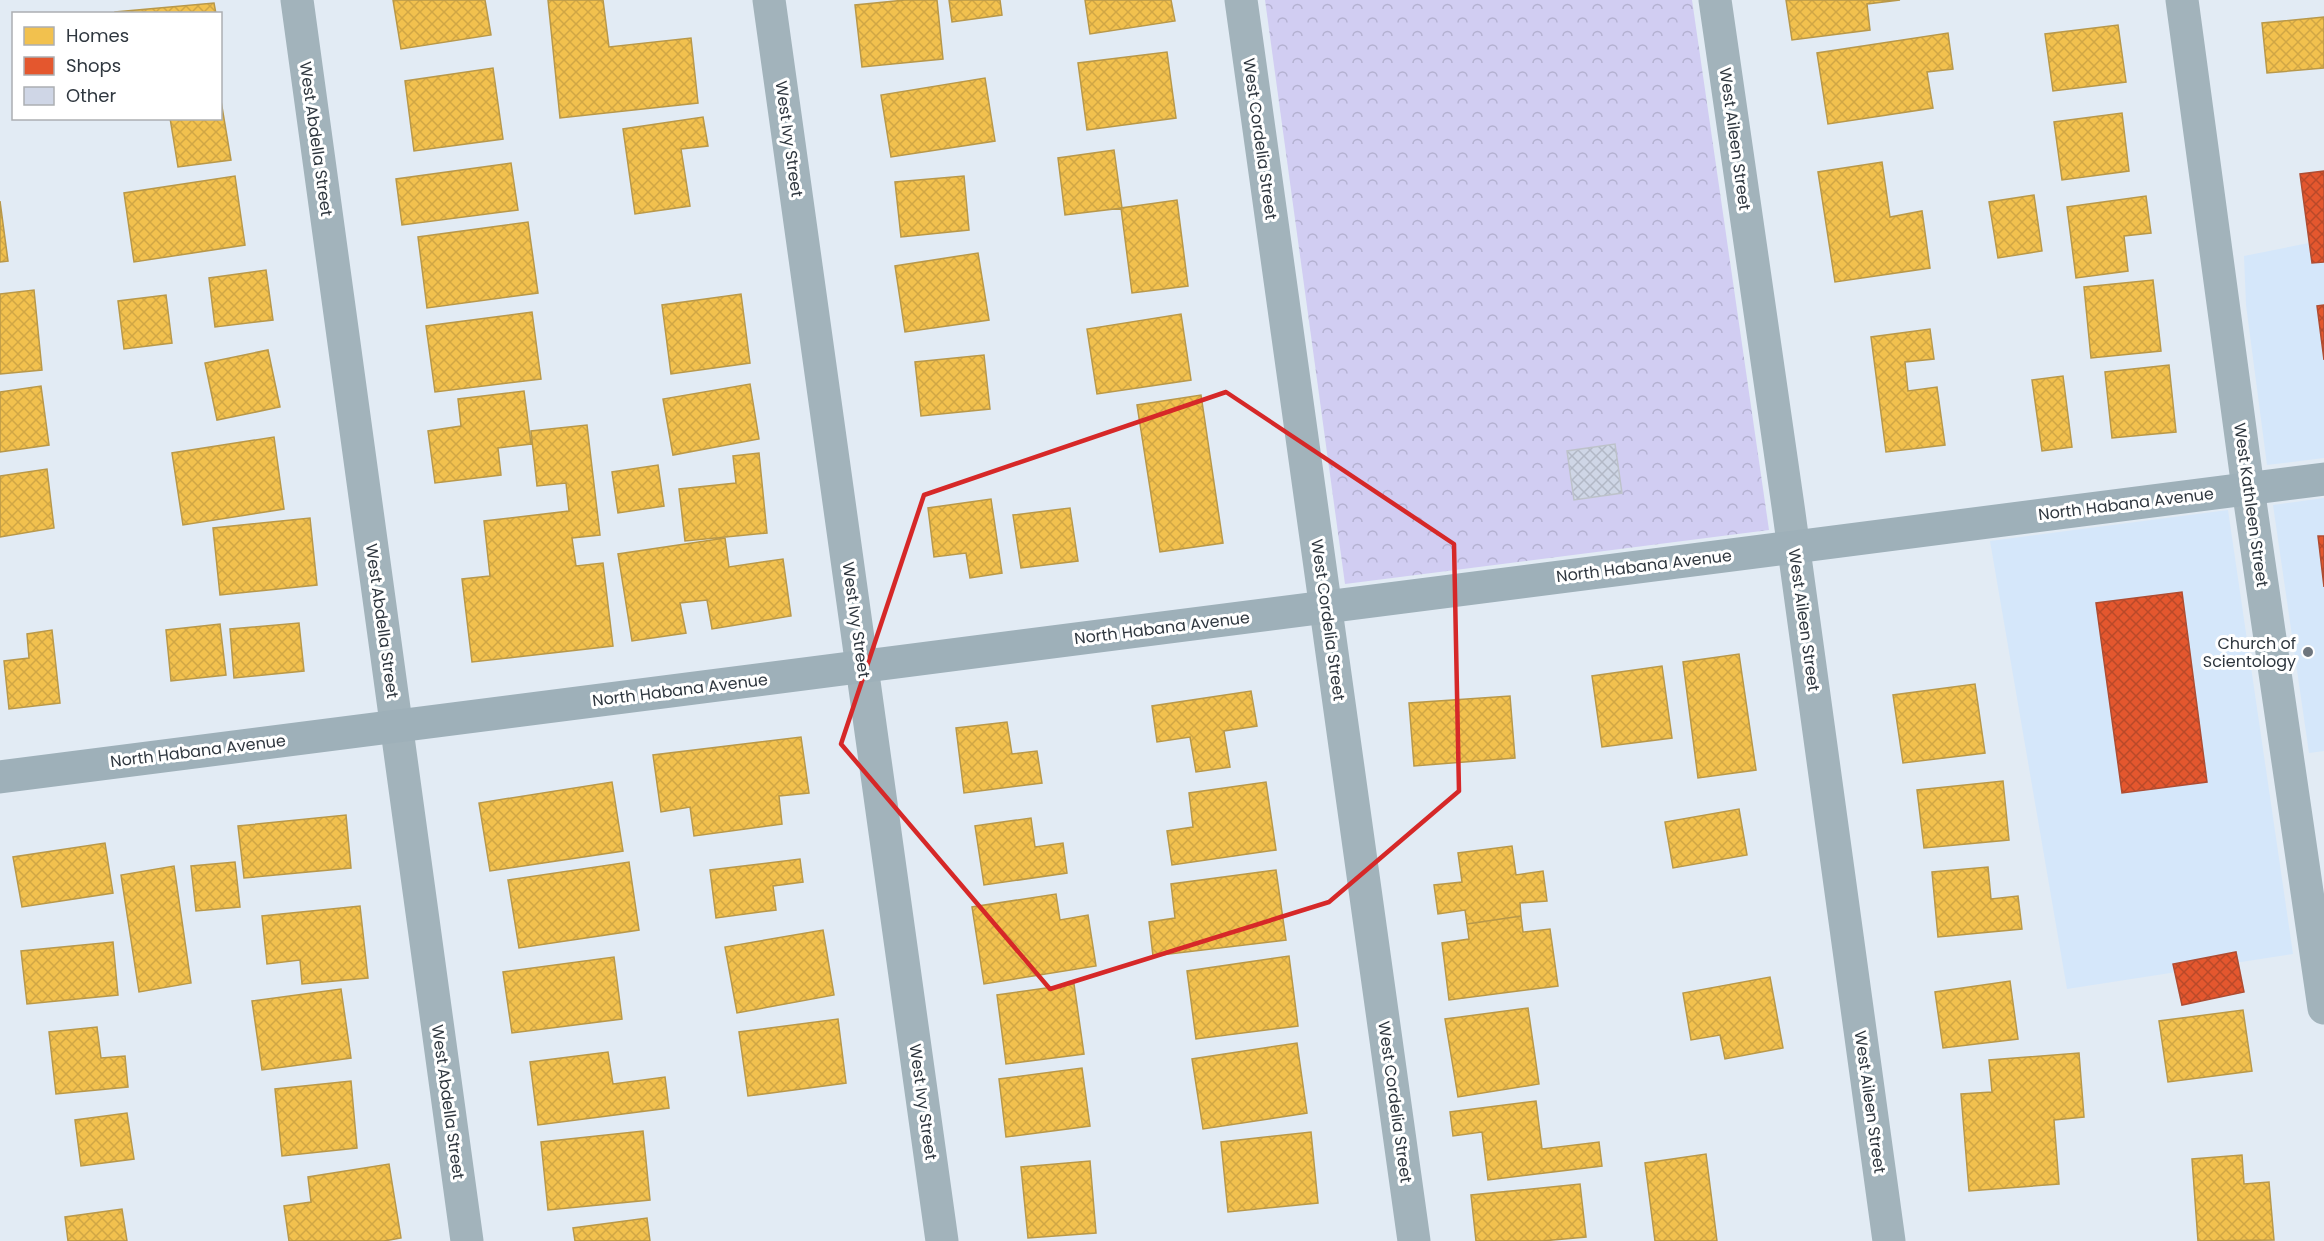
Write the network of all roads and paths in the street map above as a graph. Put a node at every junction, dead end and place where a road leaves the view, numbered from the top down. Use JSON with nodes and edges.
{"nodes":[{"id":1,"x":297,"y":0,"type":"edge"},
{"id":2,"x":769,"y":0,"type":"edge"},
{"id":3,"x":1241,"y":0,"type":"edge"},
{"id":4,"x":1714,"y":0,"type":"edge"},
{"id":5,"x":2182,"y":0,"type":"edge"},
{"id":6,"x":2324,"y":479,"type":"edge"},
{"id":7,"x":2248,"y":488,"type":"junction"},
{"id":8,"x":1794,"y":546,"type":"junction"},
{"id":9,"x":1326,"y":607,"type":"junction"},
{"id":10,"x":862,"y":666,"type":"junction"},
{"id":11,"x":396,"y":726,"type":"junction"},
{"id":12,"x":0,"y":777,"type":"edge"},
{"id":13,"x":2324,"y":1008,"type":"edge"},
{"id":14,"x":467,"y":1241,"type":"edge"},
{"id":15,"x":942,"y":1241,"type":"edge"},
{"id":16,"x":1414,"y":1241,"type":"edge"},
{"id":17,"x":1889,"y":1241,"type":"edge"}],
"edges":[{"from":1,"to":11,"type":"street","name":"West Abdella Street"},
{"from":2,"to":10,"type":"street","name":"West Ivy Street"},
{"from":3,"to":9,"type":"street","name":"West Cordelia Street"},
{"from":4,"to":8,"type":"street","name":"West Aileen Street"},
{"from":5,"to":7,"type":"street","name":"West Kathleen Street"},
{"from":6,"to":7,"type":"street","name":"North Habana Avenue"},
{"from":7,"to":8,"type":"street","name":"North Habana Avenue"},
{"from":7,"to":13,"type":"street","name":"West Kathleen Street"},
{"from":8,"to":9,"type":"street","name":"North Habana Avenue"},
{"from":8,"to":17,"type":"street","name":"West Aileen Street"},
{"from":9,"to":10,"type":"street","name":"North Habana Avenue"},
{"from":9,"to":16,"type":"street","name":"West Cordelia Street"},
{"from":10,"to":11,"type":"street","name":"North Habana Avenue"},
{"from":10,"to":15,"type":"street","name":"West Ivy Street"},
{"from":11,"to":12,"type":"street","name":"North Habana Avenue"},
{"from":11,"to":14,"type":"street","name":"West Abdella Street"}]}
